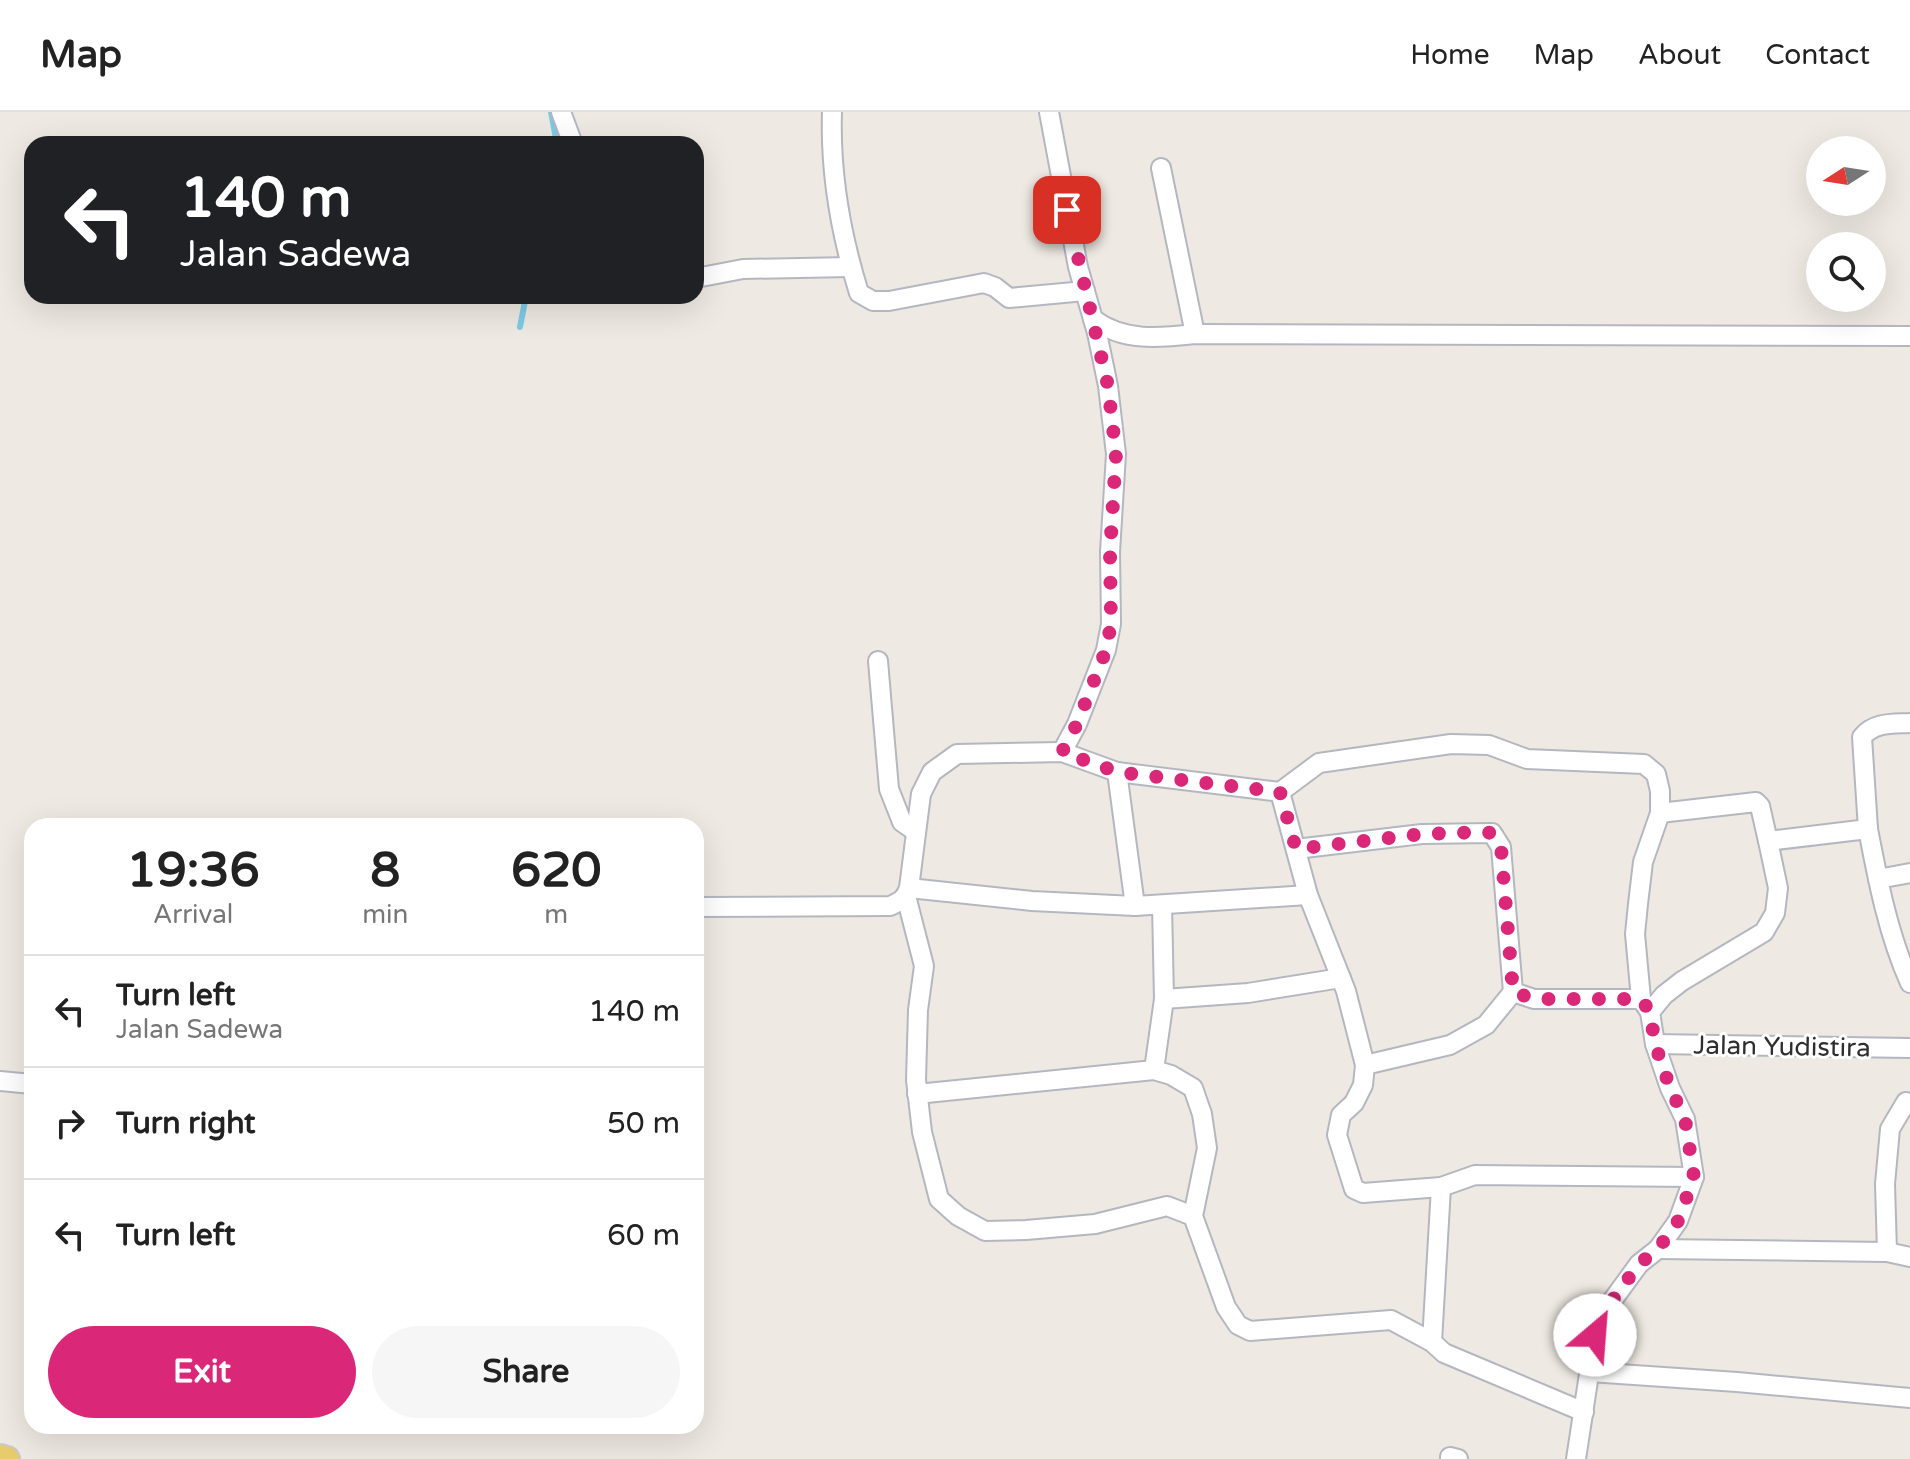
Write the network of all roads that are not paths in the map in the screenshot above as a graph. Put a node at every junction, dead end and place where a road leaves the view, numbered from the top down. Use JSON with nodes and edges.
{"nodes":[{"id":1,"x":561,"y":112,"type":"edge"},
{"id":2,"x":832,"y":112,"type":"edge"},
{"id":3,"x":1049,"y":112,"type":"edge"},
{"id":4,"x":570,"y":136,"type":"edge"},
{"id":5,"x":1161,"y":168,"type":"dead end"},
{"id":6,"x":851,"y":267,"type":"junction"},
{"id":7,"x":704,"y":276,"type":"edge"},
{"id":8,"x":1085,"y":291,"type":"junction"},
{"id":9,"x":1093,"y":319,"type":"junction"},
{"id":10,"x":1195,"y":334,"type":"junction"},
{"id":11,"x":1910,"y":336,"type":"edge"},
{"id":12,"x":878,"y":661,"type":"dead end"},
{"id":13,"x":1910,"y":723,"type":"edge"},
{"id":14,"x":1062,"y":752,"type":"junction"},
{"id":15,"x":1117,"y":772,"type":"junction"},
{"id":16,"x":1280,"y":792,"type":"junction"},
{"id":17,"x":1660,"y":813,"type":"junction"},
{"id":18,"x":1868,"y":829,"type":"junction"},
{"id":19,"x":915,"y":831,"type":"junction"},
{"id":20,"x":1768,"y":841,"type":"junction"},
{"id":21,"x":1296,"y":849,"type":"junction"},
{"id":22,"x":1910,"y":873,"type":"edge"},
{"id":23,"x":1878,"y":879,"type":"junction"},
{"id":24,"x":908,"y":892,"type":"junction"},
{"id":25,"x":1308,"y":895,"type":"junction"},
{"id":26,"x":1162,"y":905,"type":"junction"},
{"id":27,"x":1135,"y":906,"type":"junction"},
{"id":28,"x":704,"y":907,"type":"edge"},
{"id":29,"x":1341,"y":978,"type":"junction"},
{"id":30,"x":1910,"y":983,"type":"edge"},
{"id":31,"x":1513,"y":992,"type":"junction"},
{"id":32,"x":1164,"y":999,"type":"junction"},
{"id":33,"x":1646,"y":1006,"type":"junction"},
{"id":34,"x":1655,"y":1044,"type":"junction"},
{"id":35,"x":1910,"y":1048,"type":"edge"},
{"id":36,"x":1365,"y":1065,"type":"junction"},
{"id":37,"x":1154,"y":1070,"type":"junction"},
{"id":38,"x":0,"y":1081,"type":"edge"},
{"id":39,"x":24,"y":1083,"type":"edge"},
{"id":40,"x":917,"y":1094,"type":"junction"},
{"id":41,"x":1909,"y":1100,"type":"edge"},
{"id":42,"x":1694,"y":1177,"type":"junction"},
{"id":43,"x":1441,"y":1187,"type":"junction"},
{"id":44,"x":1193,"y":1216,"type":"junction"},
{"id":45,"x":1658,"y":1249,"type":"junction"},
{"id":46,"x":1887,"y":1252,"type":"junction"},
{"id":47,"x":1910,"y":1257,"type":"edge"},
{"id":48,"x":1432,"y":1342,"type":"junction"},
{"id":49,"x":1590,"y":1372,"type":"junction"},
{"id":50,"x":1910,"y":1398,"type":"edge"},
{"id":51,"x":1584,"y":1412,"type":"junction"},
{"id":52,"x":0,"y":1457,"type":"edge"},
{"id":53,"x":7,"y":1459,"type":"edge"},
{"id":54,"x":1576,"y":1459,"type":"edge"}],
"edges":[{"from":1,"to":4,"type":"street"},
{"from":2,"to":6,"type":"street"},
{"from":3,"to":8,"type":"street"},
{"from":5,"to":10,"type":"street"},
{"from":6,"to":7,"type":"street"},
{"from":6,"to":8,"type":"street"},
{"from":8,"to":9,"type":"street"},
{"from":9,"to":10,"type":"street"},
{"from":9,"to":14,"type":"street"},
{"from":10,"to":11,"type":"street"},
{"from":12,"to":19,"type":"street"},
{"from":13,"to":18,"type":"street"},
{"from":14,"to":15,"type":"street"},
{"from":14,"to":19,"type":"street"},
{"from":15,"to":16,"type":"street"},
{"from":15,"to":27,"type":"street"},
{"from":16,"to":17,"type":"street"},
{"from":16,"to":21,"type":"street"},
{"from":17,"to":20,"type":"street"},
{"from":17,"to":33,"type":"street"},
{"from":18,"to":20,"type":"street"},
{"from":18,"to":23,"type":"street"},
{"from":19,"to":24,"type":"street"},
{"from":20,"to":33,"type":"street"},
{"from":21,"to":25,"type":"street"},
{"from":21,"to":31,"type":"street"},
{"from":22,"to":23,"type":"street"},
{"from":23,"to":30,"type":"street"},
{"from":24,"to":27,"type":"street"},
{"from":24,"to":28,"type":"street"},
{"from":24,"to":40,"type":"street"},
{"from":25,"to":26,"type":"street"},
{"from":25,"to":29,"type":"street"},
{"from":26,"to":27,"type":"street"},
{"from":26,"to":32,"type":"street"},
{"from":29,"to":32,"type":"street"},
{"from":29,"to":36,"type":"street"},
{"from":31,"to":33,"type":"street"},
{"from":31,"to":36,"type":"street"},
{"from":32,"to":37,"type":"street"},
{"from":33,"to":34,"type":"street"},
{"from":34,"to":35,"type":"street","name":"Jalan Yudistira"},
{"from":34,"to":42,"type":"street"},
{"from":36,"to":43,"type":"street"},
{"from":37,"to":40,"type":"street"},
{"from":37,"to":44,"type":"street"},
{"from":38,"to":39,"type":"street"},
{"from":40,"to":44,"type":"street"},
{"from":41,"to":46,"type":"street"},
{"from":42,"to":43,"type":"street"},
{"from":42,"to":45,"type":"street"},
{"from":43,"to":48,"type":"street"},
{"from":44,"to":48,"type":"street"},
{"from":45,"to":46,"type":"street"},
{"from":45,"to":49,"type":"street"},
{"from":46,"to":47,"type":"street"},
{"from":48,"to":51,"type":"street"},
{"from":49,"to":50,"type":"street"},
{"from":49,"to":51,"type":"street"},
{"from":51,"to":54,"type":"street"},
{"from":52,"to":53,"type":"main road"}]}
